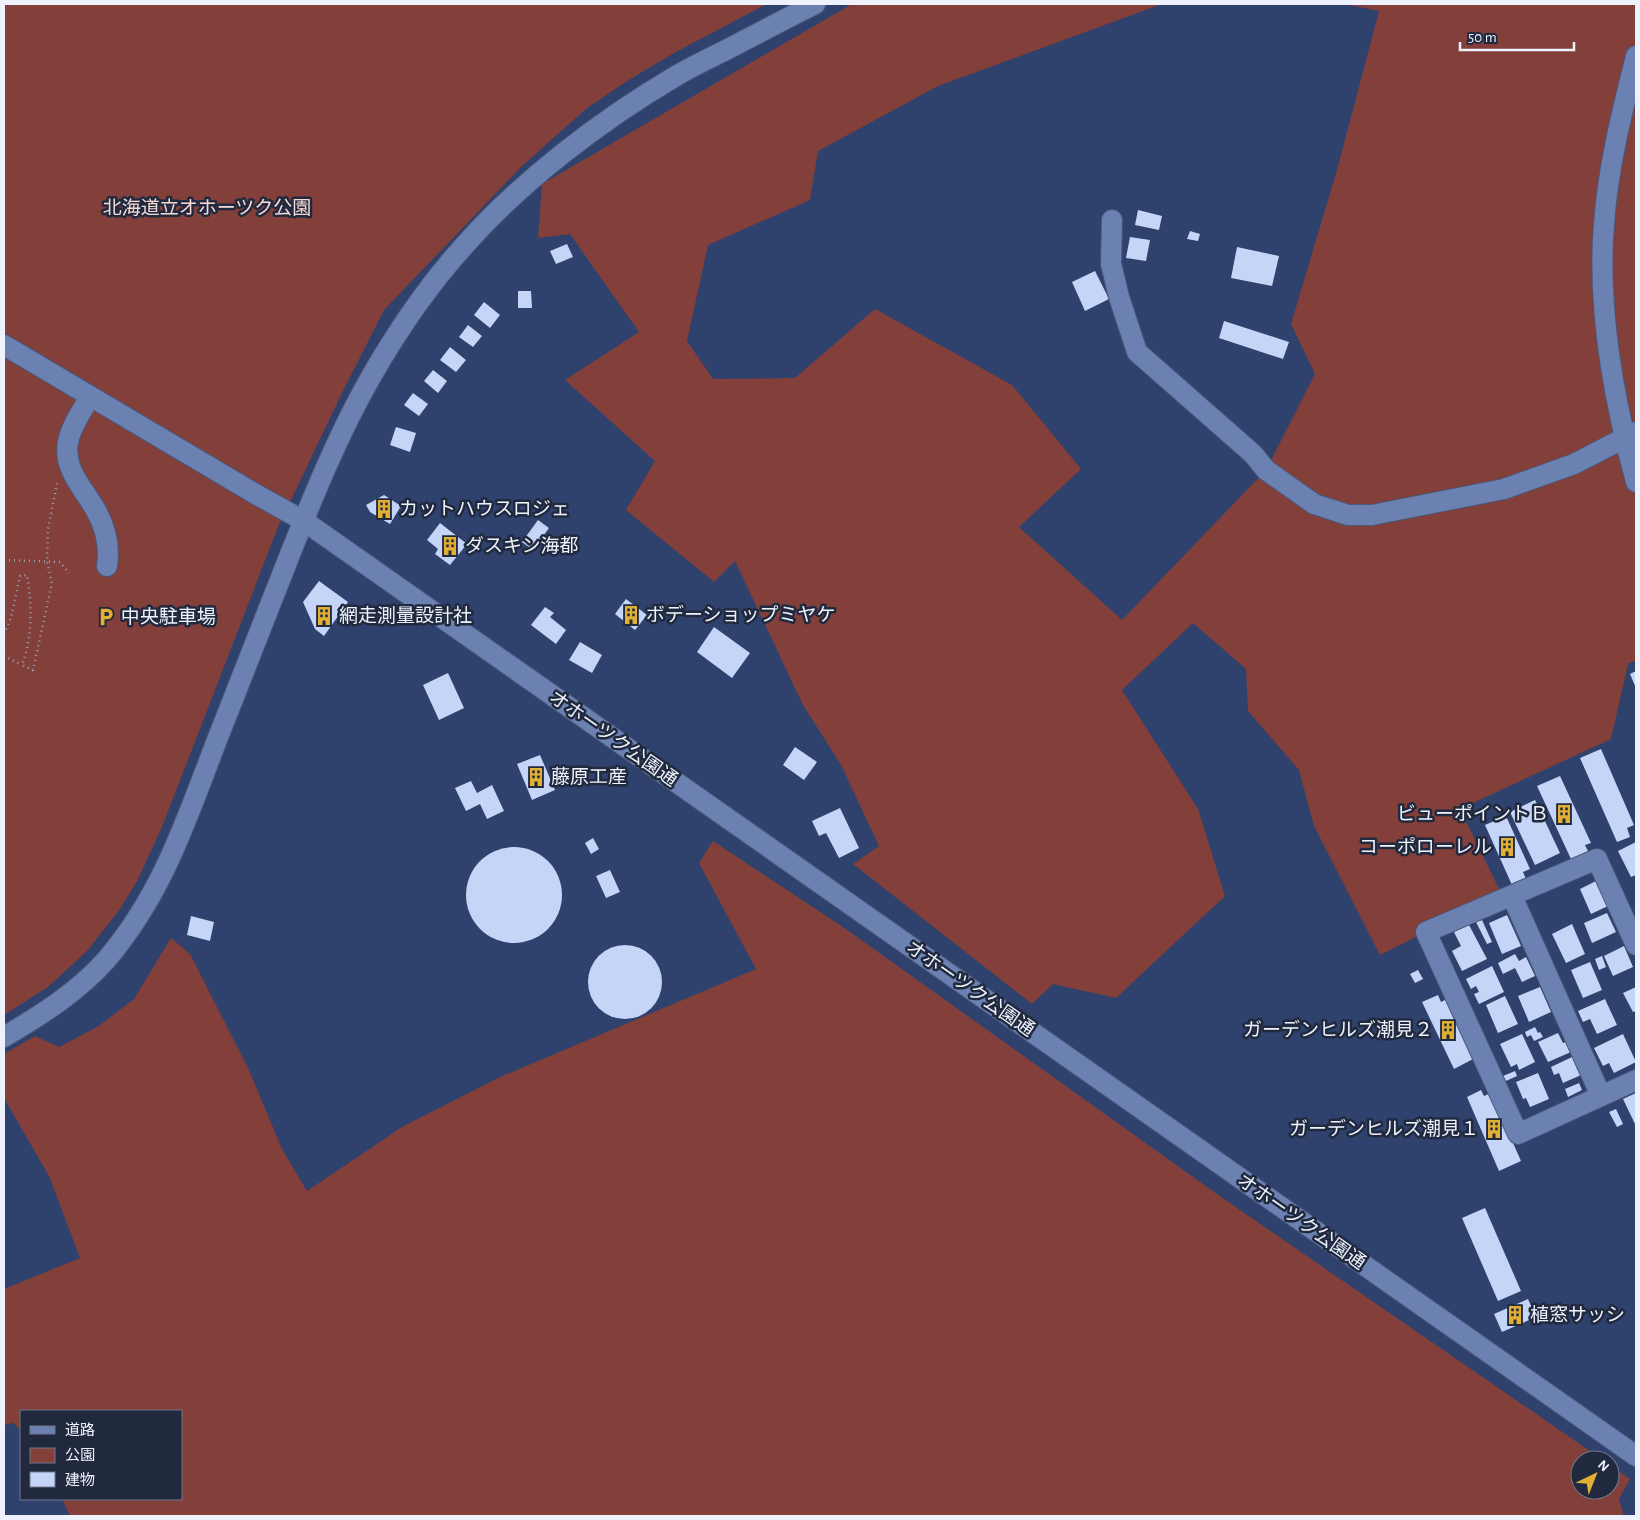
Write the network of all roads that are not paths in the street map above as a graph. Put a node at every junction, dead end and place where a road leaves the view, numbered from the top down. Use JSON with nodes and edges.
{"nodes":[{"id":1,"x":815,"y":4,"type":"edge"},
{"id":2,"x":1636,"y":56,"type":"edge"},
{"id":3,"x":1112,"y":220,"type":"dead end"},
{"id":4,"x":4,"y":345,"type":"edge"},
{"id":5,"x":90,"y":397,"type":"junction"},
{"id":6,"x":1630,"y":435,"type":"edge"},
{"id":7,"x":1636,"y":482,"type":"edge"},
{"id":8,"x":304,"y":521,"type":"junction"},
{"id":9,"x":107,"y":566,"type":"dead end"},
{"id":10,"x":1512,"y":896,"type":"junction"},
{"id":11,"x":1636,"y":945,"type":"edge"},
{"id":12,"x":4,"y":1037,"type":"edge"},
{"id":13,"x":1636,"y":1080,"type":"edge"},
{"id":14,"x":1602,"y":1096,"type":"junction"},
{"id":15,"x":1636,"y":1456,"type":"edge"}],
"edges":[{"from":1,"to":8,"type":"street"},
{"from":2,"to":6,"type":"street"},
{"from":3,"to":6,"type":"street"},
{"from":4,"to":5,"type":"street","name":"オホーツク公園通"},
{"from":5,"to":8,"type":"street","name":"オホーツク公園通"},
{"from":5,"to":9,"type":"street"},
{"from":6,"to":7,"type":"street"},
{"from":8,"to":12,"type":"street"},
{"from":8,"to":15,"type":"street","name":"オホーツク公園通"},
{"from":10,"to":11,"type":"street"},
{"from":10,"to":14,"type":"street"},
{"from":10,"to":14,"type":"street"},
{"from":13,"to":14,"type":"street"}]}
